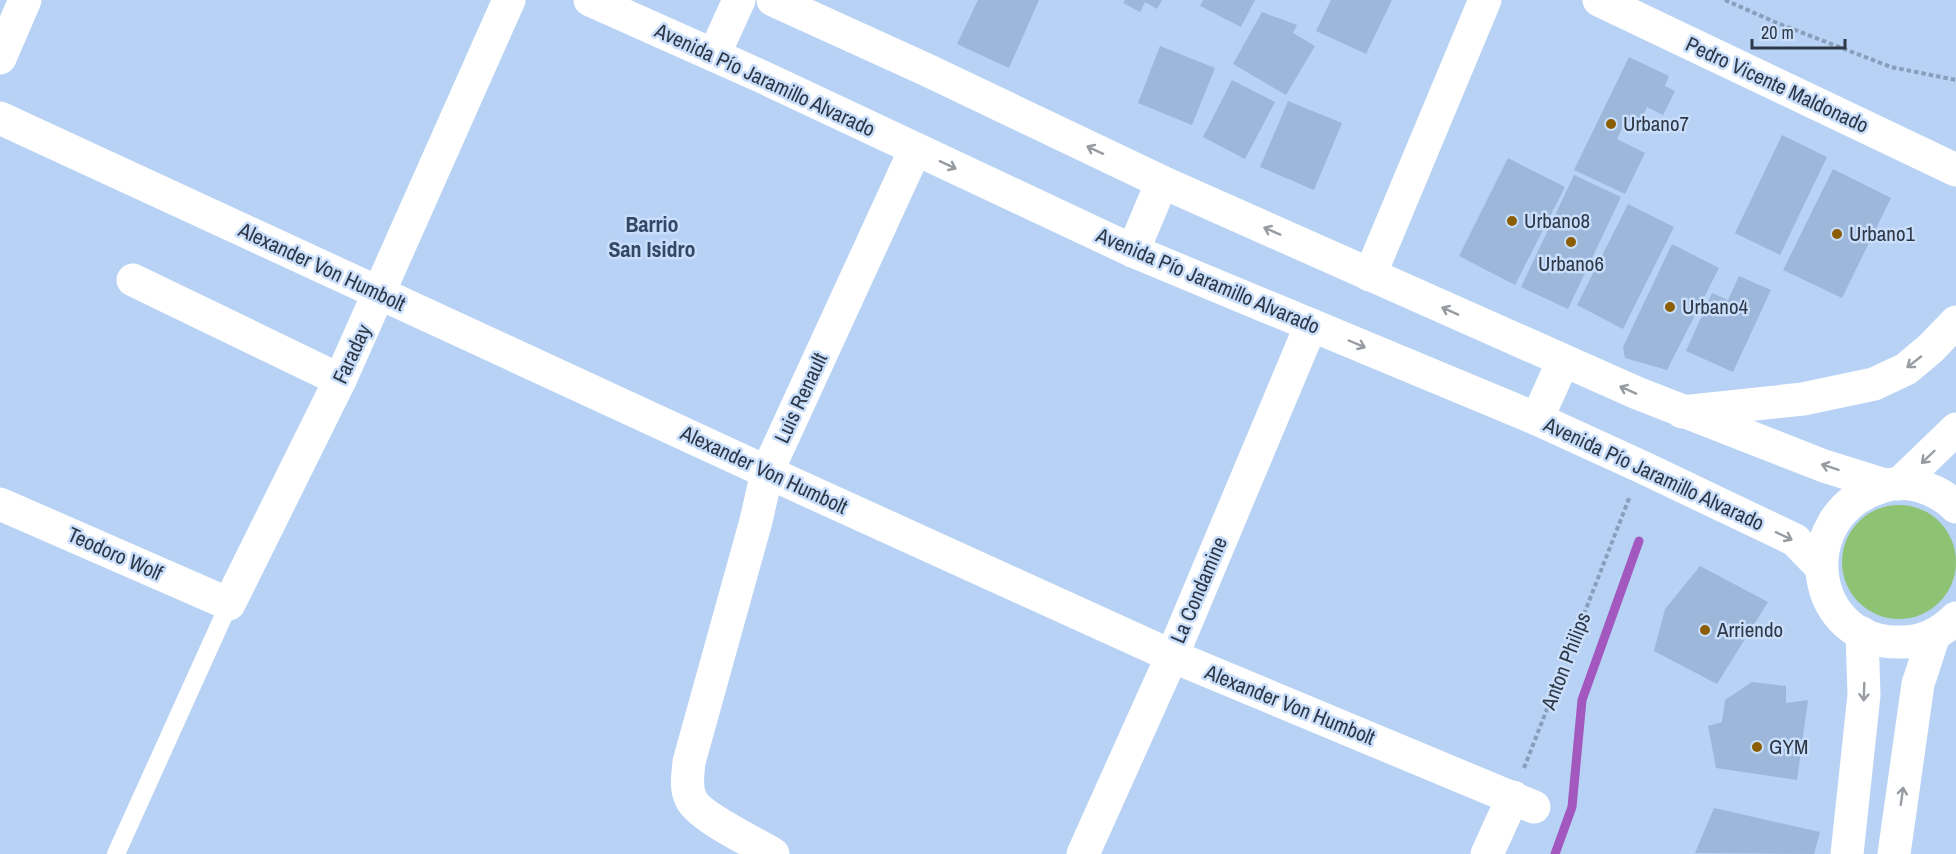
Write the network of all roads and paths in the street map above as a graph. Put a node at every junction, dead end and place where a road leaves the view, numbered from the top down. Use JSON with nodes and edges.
{"nodes":[{"id":1,"x":25,"y":0,"type":"edge"},
{"id":2,"x":509,"y":0,"type":"edge"},
{"id":3,"x":590,"y":0,"type":"edge"},
{"id":4,"x":739,"y":0,"type":"edge"},
{"id":5,"x":773,"y":0,"type":"edge"},
{"id":6,"x":1485,"y":0,"type":"edge"},
{"id":7,"x":1599,"y":0,"type":"edge"},
{"id":8,"x":1725,"y":0,"type":"edge"},
{"id":9,"x":816,"y":8,"type":"edge"},
{"id":10,"x":714,"y":55,"type":"junction"},
{"id":11,"x":0,"y":58,"type":"edge"},
{"id":12,"x":1956,"y":81,"type":"edge"},
{"id":13,"x":0,"y":118,"type":"edge"},
{"id":14,"x":915,"y":150,"type":"junction"},
{"id":15,"x":1956,"y":170,"type":"edge"},
{"id":16,"x":1162,"y":182,"type":"junction"},
{"id":17,"x":1133,"y":251,"type":"junction"},
{"id":18,"x":1370,"y":275,"type":"junction"},
{"id":19,"x":133,"y":280,"type":"dead end"},
{"id":20,"x":380,"y":293,"type":"junction"},
{"id":21,"x":1956,"y":322,"type":"edge"},
{"id":22,"x":1311,"y":325,"type":"junction"},
{"id":23,"x":1563,"y":361,"type":"junction"},
{"id":24,"x":340,"y":380,"type":"junction"},
{"id":25,"x":1682,"y":412,"type":"junction"},
{"id":26,"x":1537,"y":419,"type":"junction"},
{"id":27,"x":1956,"y":429,"type":"edge"},
{"id":28,"x":1642,"y":467,"type":"junction"},
{"id":29,"x":767,"y":472,"type":"junction"},
{"id":30,"x":1892,"y":484,"type":"junction"},
{"id":31,"x":0,"y":504,"type":"edge"},
{"id":32,"x":1956,"y":507,"type":"edge"},
{"id":33,"x":1821,"y":567,"type":"junction"},
{"id":34,"x":229,"y":604,"type":"junction"},
{"id":35,"x":1949,"y":626,"type":"edge"},
{"id":36,"x":1862,"y":633,"type":"junction"},
{"id":37,"x":1172,"y":656,"type":"junction"},
{"id":38,"x":1523,"y":802,"type":"junction"},
{"id":39,"x":116,"y":854,"type":"edge"},
{"id":40,"x":774,"y":854,"type":"edge"},
{"id":41,"x":1083,"y":854,"type":"edge"},
{"id":42,"x":1487,"y":854,"type":"edge"},
{"id":43,"x":1847,"y":854,"type":"edge"},
{"id":44,"x":1894,"y":854,"type":"edge"}],
"edges":[{"from":1,"to":11,"type":"street"},
{"from":2,"to":20,"type":"street","name":"Faraday"},
{"from":3,"to":10,"type":"street","name":"Avenida Pío Jaramillo Alvarado"},
{"from":4,"to":10,"type":"street"},
{"from":5,"to":9,"type":"street"},
{"from":6,"to":18,"type":"street"},
{"from":7,"to":15,"type":"street","name":"Pedro Vicente Maldonado"},
{"from":8,"to":12,"type":"path"},
{"from":16,"to":9,"type":"street","one_way":true},
{"from":10,"to":14,"type":"street","name":"Avenida Pío Jaramillo Alvarado"},
{"from":13,"to":20,"type":"street","name":"Alexander Von Humbolt"},
{"from":14,"to":17,"type":"street","name":"Avenida Pío Jaramillo Alvarado","one_way":true},
{"from":14,"to":29,"type":"street","name":"Luis Renault"},
{"from":16,"to":17,"type":"street"},
{"from":18,"to":16,"type":"street","one_way":true},
{"from":17,"to":22,"type":"street","name":"Avenida Pío Jaramillo Alvarado"},
{"from":23,"to":18,"type":"street","one_way":true},
{"from":19,"to":24,"type":"street"},
{"from":20,"to":24,"type":"street","name":"Faraday"},
{"from":20,"to":29,"type":"street","name":"Alexander Von Humbolt"},
{"from":21,"to":25,"type":"street","one_way":true},
{"from":22,"to":26,"type":"street","name":"Avenida Pío Jaramillo Alvarado","one_way":true},
{"from":22,"to":37,"type":"street","name":"La Condamine"},
{"from":25,"to":23,"type":"street","one_way":true},
{"from":23,"to":26,"type":"street"},
{"from":24,"to":34,"type":"street","name":"Faraday"},
{"from":30,"to":25,"type":"street","one_way":true},
{"from":26,"to":28,"type":"street","name":"Avenida Pío Jaramillo Alvarado"},
{"from":27,"to":30,"type":"street","one_way":true},
{"from":28,"to":33,"type":"street","name":"Avenida Pío Jaramillo Alvarado","one_way":true},
{"from":28,"to":38,"type":"path","name":"Anton Philips"},
{"from":29,"to":37,"type":"street","name":"Alexander Von Humbolt"},
{"from":29,"to":40,"type":"street","name":"Luis Renault"},
{"from":30,"to":32,"type":"street"},
{"from":30,"to":33,"type":"street"},
{"from":31,"to":34,"type":"street","name":"Teodoro Wolf"},
{"from":33,"to":36,"type":"street"},
{"from":34,"to":39,"type":"lane"},
{"from":35,"to":36,"type":"street"},
{"from":44,"to":35,"type":"street","one_way":true},
{"from":36,"to":43,"type":"street","one_way":true},
{"from":37,"to":38,"type":"street","name":"Alexander Von Humbolt"},
{"from":37,"to":41,"type":"street","name":"La Condamine"},
{"from":38,"to":42,"type":"street"}]}
